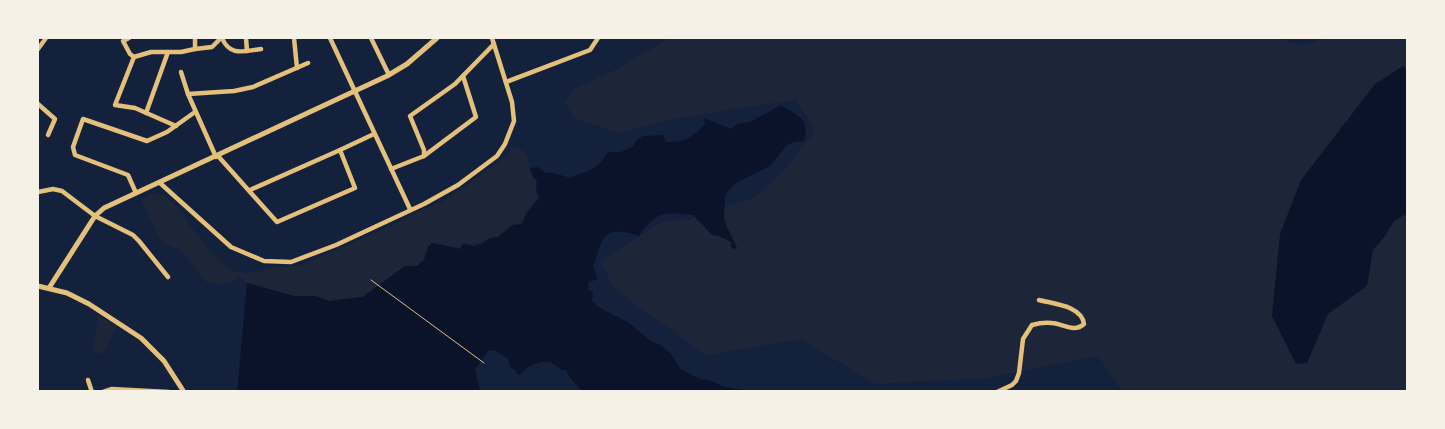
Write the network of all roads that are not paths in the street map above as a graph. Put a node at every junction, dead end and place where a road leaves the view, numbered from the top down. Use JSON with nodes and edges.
{"nodes":[{"id":1,"x":46,"y":38,"type":"edge"},
{"id":2,"x":129,"y":38,"type":"edge"},
{"id":3,"x":195,"y":38,"type":"edge"},
{"id":4,"x":222,"y":38,"type":"edge"},
{"id":5,"x":246,"y":38,"type":"edge"},
{"id":6,"x":294,"y":38,"type":"edge"},
{"id":7,"x":330,"y":38,"type":"edge"},
{"id":8,"x":371,"y":38,"type":"edge"},
{"id":9,"x":437,"y":38,"type":"edge"},
{"id":10,"x":492,"y":38,"type":"edge"},
{"id":11,"x":598,"y":38,"type":"edge"},
{"id":12,"x":494,"y":44,"type":"junction"},
{"id":13,"x":194,"y":48,"type":"junction"},
{"id":14,"x":38,"y":49,"type":"edge"},
{"id":15,"x":261,"y":50,"type":"dead end"},
{"id":16,"x":247,"y":51,"type":"junction"},
{"id":17,"x":168,"y":52,"type":"junction"},
{"id":18,"x":134,"y":57,"type":"junction"},
{"id":19,"x":308,"y":63,"type":"dead end"},
{"id":20,"x":297,"y":68,"type":"junction"},
{"id":21,"x":181,"y":72,"type":"dead end"},
{"id":22,"x":389,"y":75,"type":"junction"},
{"id":23,"x":463,"y":76,"type":"junction"},
{"id":24,"x":506,"y":82,"type":"junction"},
{"id":25,"x":356,"y":92,"type":"junction"},
{"id":26,"x":188,"y":94,"type":"junction"},
{"id":27,"x":38,"y":104,"type":"edge"},
{"id":28,"x":195,"y":112,"type":"junction"},
{"id":29,"x":146,"y":113,"type":"junction"},
{"id":30,"x":176,"y":126,"type":"junction"},
{"id":31,"x":374,"y":134,"type":"junction"},
{"id":32,"x":48,"y":135,"type":"dead end"},
{"id":33,"x":340,"y":150,"type":"junction"},
{"id":34,"x":217,"y":156,"type":"junction"},
{"id":35,"x":424,"y":156,"type":"junction"},
{"id":36,"x":391,"y":169,"type":"junction"},
{"id":37,"x":160,"y":183,"type":"junction"},
{"id":38,"x":250,"y":190,"type":"junction"},
{"id":39,"x":38,"y":192,"type":"edge"},
{"id":40,"x":136,"y":193,"type":"junction"},
{"id":41,"x":410,"y":209,"type":"junction"},
{"id":42,"x":95,"y":216,"type":"junction"},
{"id":43,"x":168,"y":276,"type":"dead end"},
{"id":44,"x":38,"y":286,"type":"edge"},
{"id":45,"x":48,"y":288,"type":"junction"},
{"id":46,"x":1039,"y":300,"type":"dead end"},
{"id":47,"x":88,"y":380,"type":"dead end"},
{"id":48,"x":92,"y":392,"type":"edge"},
{"id":49,"x":103,"y":392,"type":"edge"},
{"id":50,"x":169,"y":392,"type":"edge"},
{"id":51,"x":184,"y":392,"type":"edge"},
{"id":52,"x":997,"y":392,"type":"edge"}],
"edges":[{"from":1,"to":14,"type":"street"},
{"from":2,"to":18,"type":"street"},
{"from":3,"to":13,"type":"street"},
{"from":4,"to":13,"type":"street"},
{"from":4,"to":16,"type":"street"},
{"from":5,"to":16,"type":"street"},
{"from":6,"to":20,"type":"street"},
{"from":7,"to":25,"type":"street"},
{"from":8,"to":22,"type":"street"},
{"from":9,"to":22,"type":"street"},
{"from":10,"to":12,"type":"street"},
{"from":11,"to":24,"type":"street"},
{"from":12,"to":23,"type":"street"},
{"from":12,"to":24,"type":"street"},
{"from":13,"to":17,"type":"street"},
{"from":15,"to":16,"type":"street"},
{"from":17,"to":18,"type":"street"},
{"from":17,"to":29,"type":"street"},
{"from":18,"to":29,"type":"street"},
{"from":19,"to":20,"type":"street"},
{"from":20,"to":26,"type":"street"},
{"from":21,"to":26,"type":"street"},
{"from":22,"to":25,"type":"street"},
{"from":23,"to":35,"type":"street"},
{"from":23,"to":35,"type":"street"},
{"from":24,"to":41,"type":"street"},
{"from":25,"to":31,"type":"street"},
{"from":25,"to":34,"type":"street"},
{"from":26,"to":28,"type":"street"},
{"from":27,"to":32,"type":"street"},
{"from":28,"to":30,"type":"street"},
{"from":28,"to":34,"type":"street"},
{"from":29,"to":30,"type":"street"},
{"from":30,"to":40,"type":"street"},
{"from":31,"to":33,"type":"street"},
{"from":31,"to":36,"type":"street"},
{"from":33,"to":38,"type":"street"},
{"from":33,"to":38,"type":"street"},
{"from":34,"to":37,"type":"street"},
{"from":34,"to":38,"type":"street"},
{"from":35,"to":36,"type":"street"},
{"from":36,"to":41,"type":"street"},
{"from":37,"to":40,"type":"street"},
{"from":37,"to":41,"type":"street"},
{"from":39,"to":42,"type":"street"},
{"from":40,"to":42,"type":"street"},
{"from":42,"to":43,"type":"street"},
{"from":42,"to":45,"type":"street"},
{"from":44,"to":45,"type":"street"},
{"from":45,"to":51,"type":"street"},
{"from":46,"to":52,"type":"street"},
{"from":47,"to":48,"type":"street"},
{"from":49,"to":50,"type":"street"}]}
